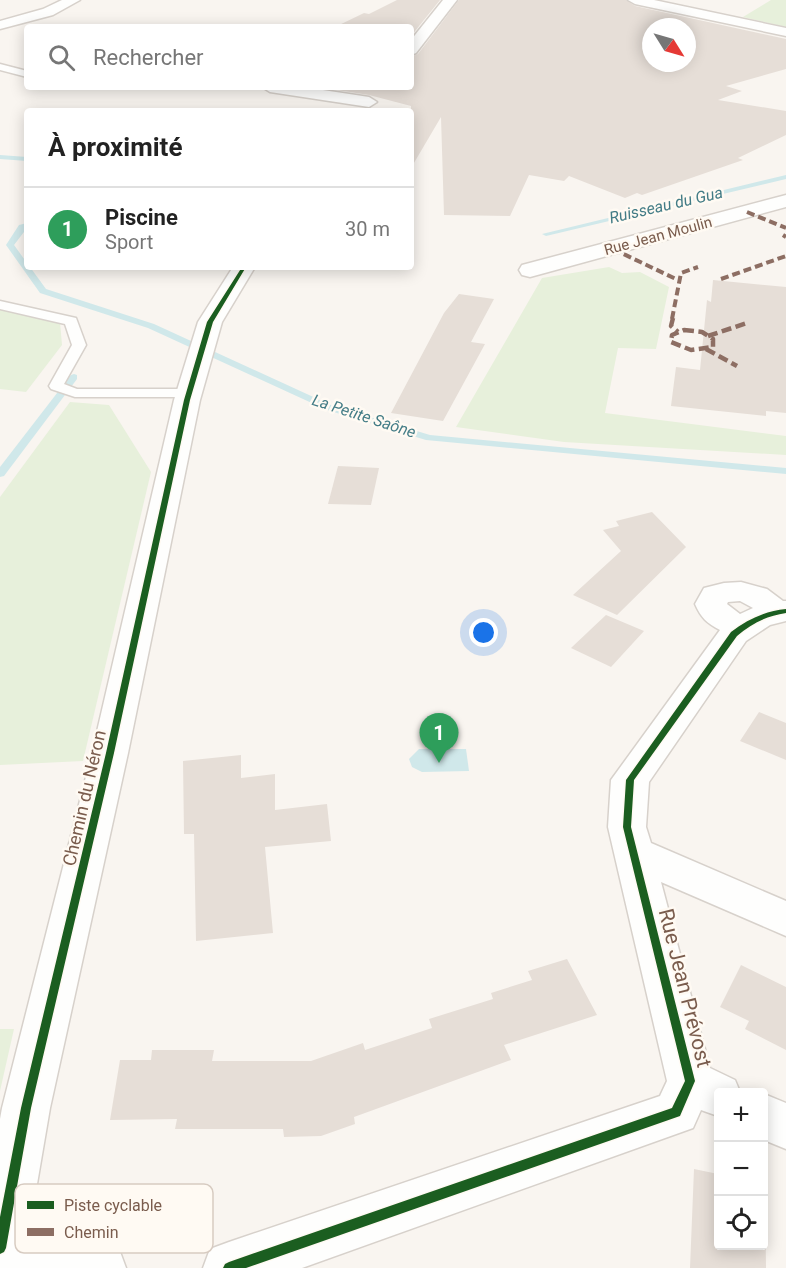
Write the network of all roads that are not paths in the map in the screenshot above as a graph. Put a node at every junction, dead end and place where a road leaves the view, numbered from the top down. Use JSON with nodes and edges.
{"nodes":[{"id":1,"x":73,"y":0,"type":"edge"},
{"id":2,"x":450,"y":0,"type":"edge"},
{"id":3,"x":635,"y":0,"type":"edge"},
{"id":4,"x":736,"y":4,"type":"dead end"},
{"id":5,"x":714,"y":17,"type":"junction"},
{"id":6,"x":0,"y":25,"type":"edge"},
{"id":7,"x":786,"y":32,"type":"edge"},
{"id":8,"x":414,"y":46,"type":"edge"},
{"id":9,"x":0,"y":67,"type":"edge"},
{"id":10,"x":24,"y":73,"type":"edge"},
{"id":11,"x":284,"y":90,"type":"edge"},
{"id":12,"x":379,"y":90,"type":"edge"},
{"id":13,"x":365,"y":107,"type":"edge"},
{"id":14,"x":786,"y":201,"type":"edge"},
{"id":15,"x":242,"y":270,"type":"edge"},
{"id":16,"x":530,"y":270,"type":"dead end"},
{"id":17,"x":0,"y":305,"type":"edge"},
{"id":18,"x":189,"y":393,"type":"junction"},
{"id":19,"x":767,"y":617,"type":"edge"},
{"id":20,"x":633,"y":852,"type":"junction"},
{"id":21,"x":786,"y":919,"type":"edge"},
{"id":22,"x":704,"y":1088,"type":"edge"},
{"id":23,"x":768,"y":1118,"type":"edge"},
{"id":24,"x":786,"y":1127,"type":"edge"},
{"id":25,"x":1,"y":1242,"type":"edge"},
{"id":26,"x":43,"y":1253,"type":"edge"},
{"id":27,"x":100,"y":1268,"type":"edge"},
{"id":28,"x":229,"y":1268,"type":"edge"}],
"edges":[{"from":1,"to":6,"type":"street"},
{"from":2,"to":8,"type":"street"},
{"from":3,"to":5,"type":"street"},
{"from":4,"to":5,"type":"street"},
{"from":5,"to":7,"type":"street"},
{"from":9,"to":10,"type":"lane"},
{"from":11,"to":13,"type":"street"},
{"from":12,"to":13,"type":"street"},
{"from":14,"to":16,"type":"street","name":"Rue Jean Moulin"},
{"from":15,"to":18,"type":"street","name":"Chemin du Néron"},
{"from":17,"to":18,"type":"lane"},
{"from":18,"to":25,"type":"street","name":"Chemin du Néron"},
{"from":19,"to":20,"type":"street","name":"Rue Jean Prévost"},
{"from":20,"to":21,"type":"street"},
{"from":20,"to":22,"type":"street","name":"Rue Jean Prévost"},
{"from":22,"to":28,"type":"street","name":"Rue Jean Prévost"},
{"from":23,"to":24,"type":"street"},
{"from":26,"to":27,"type":"street"}]}
